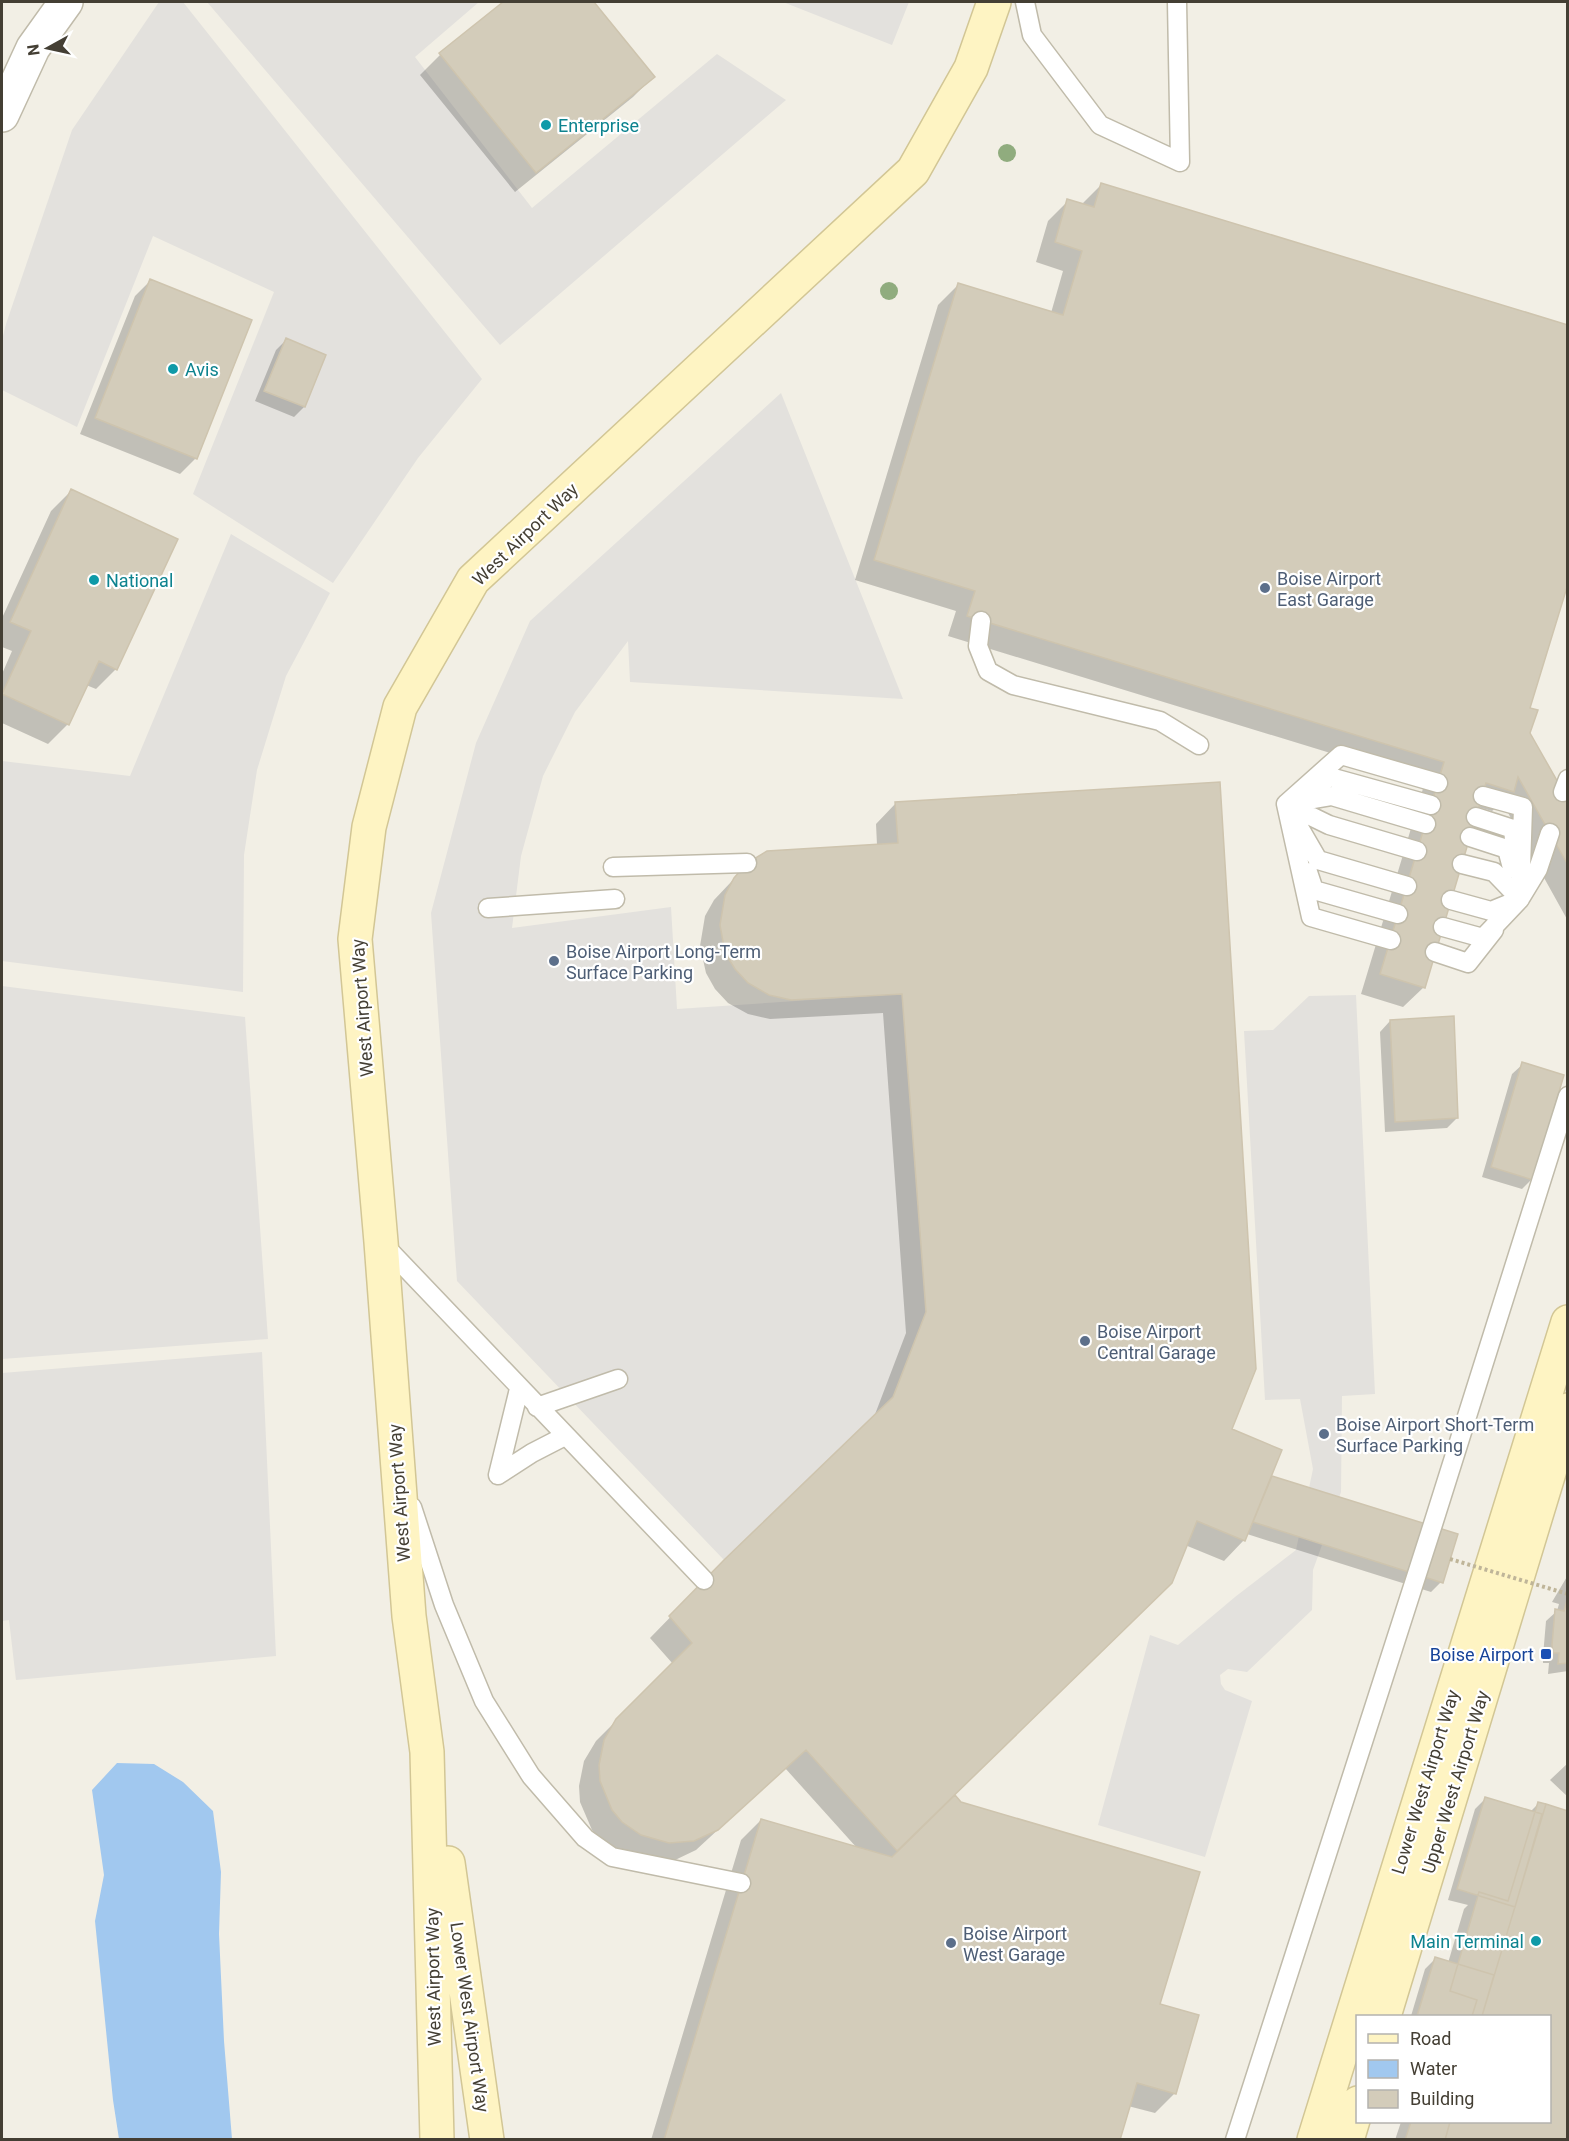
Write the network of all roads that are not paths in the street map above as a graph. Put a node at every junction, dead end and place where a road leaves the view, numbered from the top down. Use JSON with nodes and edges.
{"nodes":[{"id":1,"x":66,"y":2,"type":"edge"},
{"id":2,"x":994,"y":2,"type":"edge"},
{"id":3,"x":1025,"y":2,"type":"edge"},
{"id":4,"x":1177,"y":2,"type":"edge"},
{"id":5,"x":2,"y":115,"type":"edge"},
{"id":6,"x":981,"y":621,"type":"dead end"},
{"id":7,"x":1199,"y":745,"type":"dead end"},
{"id":8,"x":1438,"y":783,"type":"dead end"},
{"id":9,"x":1483,"y":796,"type":"dead end"},
{"id":10,"x":1286,"y":804,"type":"junction"},
{"id":11,"x":1431,"y":805,"type":"dead end"},
{"id":12,"x":1476,"y":817,"type":"dead end"},
{"id":13,"x":1426,"y":824,"type":"dead end"},
{"id":14,"x":1550,"y":833,"type":"dead end"},
{"id":15,"x":1470,"y":837,"type":"dead end"},
{"id":16,"x":1418,"y":850,"type":"dead end"},
{"id":17,"x":747,"y":863,"type":"dead end"},
{"id":18,"x":1462,"y":864,"type":"dead end"},
{"id":19,"x":613,"y":867,"type":"dead end"},
{"id":20,"x":1407,"y":886,"type":"dead end"},
{"id":21,"x":615,"y":899,"type":"dead end"},
{"id":22,"x":1520,"y":899,"type":"junction"},
{"id":23,"x":1451,"y":900,"type":"dead end"},
{"id":24,"x":488,"y":908,"type":"dead end"},
{"id":25,"x":1398,"y":914,"type":"dead end"},
{"id":26,"x":1443,"y":927,"type":"dead end"},
{"id":27,"x":1391,"y":940,"type":"dead end"},
{"id":28,"x":1435,"y":952,"type":"dead end"},
{"id":29,"x":1568,"y":1096,"type":"edge"},
{"id":30,"x":381,"y":1242,"type":"junction"},
{"id":31,"x":1568,"y":1322,"type":"edge"},
{"id":32,"x":618,"y":1379,"type":"dead end"},
{"id":33,"x":519,"y":1389,"type":"junction"},
{"id":34,"x":537,"y":1407,"type":"junction"},
{"id":35,"x":1568,"y":1410,"type":"edge"},
{"id":36,"x":565,"y":1436,"type":"junction"},
{"id":37,"x":397,"y":1460,"type":"junction"},
{"id":38,"x":704,"y":1580,"type":"dead end"},
{"id":39,"x":427,"y":1752,"type":"junction"},
{"id":40,"x":741,"y":1883,"type":"dead end"},
{"id":41,"x":1384,"y":2015,"type":"edge"},
{"id":42,"x":1356,"y":2110,"type":"edge"},
{"id":43,"x":437,"y":2139,"type":"edge"},
{"id":44,"x":487,"y":2139,"type":"edge"},
{"id":45,"x":1235,"y":2139,"type":"edge"},
{"id":46,"x":1314,"y":2139,"type":"edge"},
{"id":47,"x":1347,"y":2139,"type":"edge"}],
"edges":[{"from":1,"to":5,"type":"street"},
{"from":2,"to":30,"type":"main road","name":"West Airport Way"},
{"from":3,"to":4,"type":"lane"},
{"from":6,"to":7,"type":"lane"},
{"from":8,"to":10,"type":"lane"},
{"from":9,"to":22,"type":"lane"},
{"from":10,"to":11,"type":"lane"},
{"from":10,"to":13,"type":"lane"},
{"from":10,"to":16,"type":"lane"},
{"from":10,"to":20,"type":"lane"},
{"from":10,"to":25,"type":"lane"},
{"from":10,"to":27,"type":"lane"},
{"from":12,"to":22,"type":"lane"},
{"from":14,"to":22,"type":"lane"},
{"from":15,"to":22,"type":"lane"},
{"from":17,"to":19,"type":"lane"},
{"from":18,"to":22,"type":"lane"},
{"from":21,"to":24,"type":"lane"},
{"from":22,"to":23,"type":"lane"},
{"from":22,"to":26,"type":"lane"},
{"from":22,"to":28,"type":"lane"},
{"from":29,"to":45,"type":"lane"},
{"from":30,"to":33,"type":"lane"},
{"from":30,"to":37,"type":"main road","name":"West Airport Way"},
{"from":31,"to":46,"type":"main road","name":"Lower West Airport Way"},
{"from":32,"to":34,"type":"lane"},
{"from":33,"to":34,"type":"lane"},
{"from":33,"to":36,"type":"lane"},
{"from":34,"to":36,"type":"lane"},
{"from":35,"to":41,"type":"main road","name":"Upper West Airport Way"},
{"from":36,"to":38,"type":"lane"},
{"from":37,"to":39,"type":"main road","name":"West Airport Way"},
{"from":37,"to":40,"type":"lane"},
{"from":39,"to":43,"type":"main road","name":"West Airport Way"},
{"from":39,"to":44,"type":"main road","name":"Lower West Airport Way"},
{"from":42,"to":47,"type":"main road"}]}
